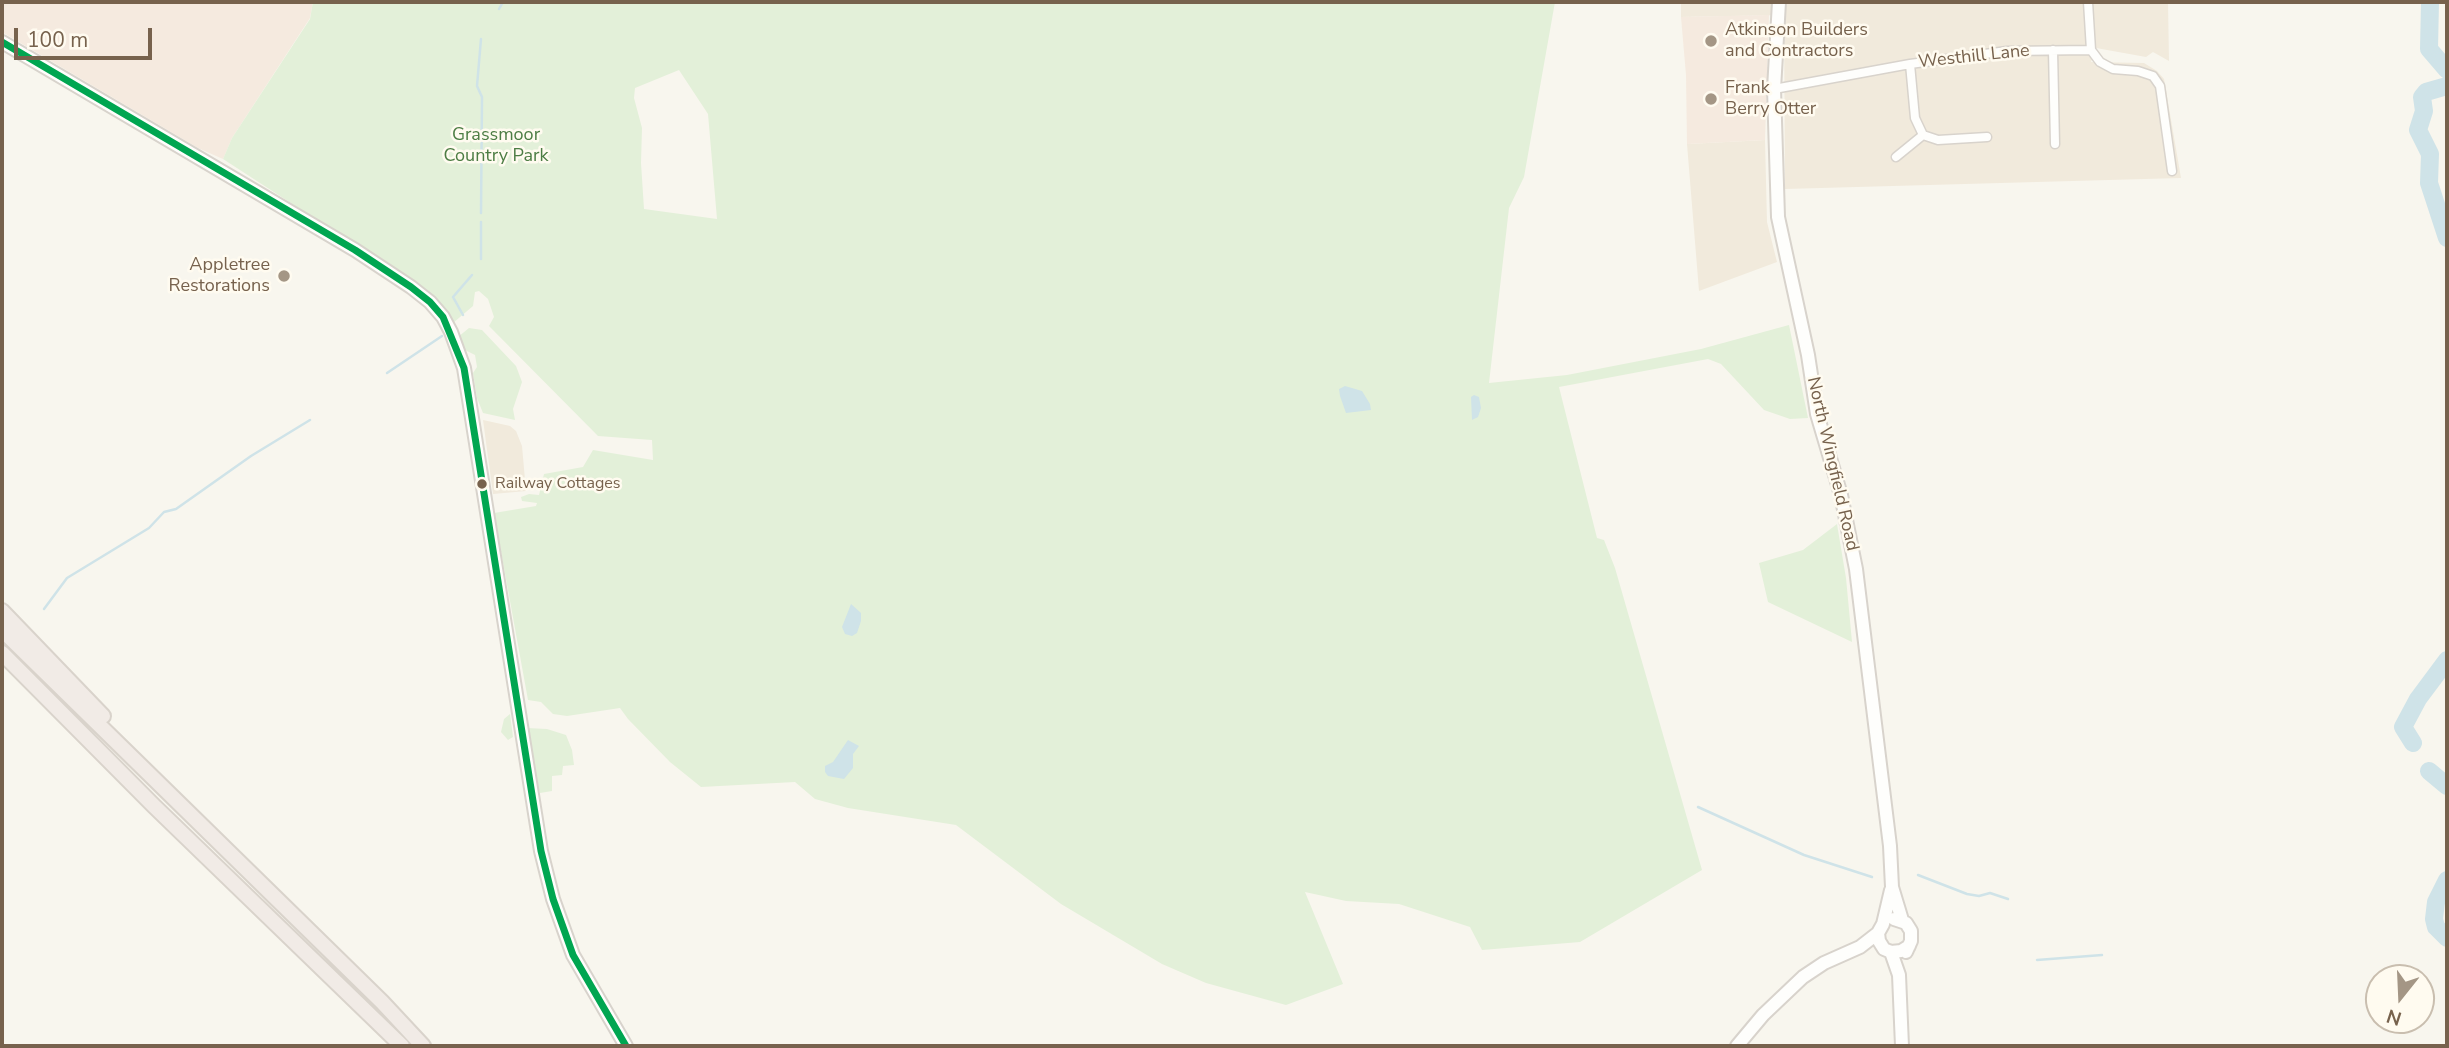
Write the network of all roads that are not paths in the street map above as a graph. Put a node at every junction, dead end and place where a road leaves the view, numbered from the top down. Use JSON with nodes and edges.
{"nodes":[{"id":1,"x":1779,"y":2,"type":"edge"},
{"id":2,"x":2088,"y":2,"type":"edge"},
{"id":3,"x":2,"y":42,"type":"edge"},
{"id":4,"x":2053,"y":50,"type":"junction"},
{"id":5,"x":2091,"y":50,"type":"junction"},
{"id":6,"x":1910,"y":64,"type":"junction"},
{"id":7,"x":1774,"y":89,"type":"junction"},
{"id":8,"x":1923,"y":135,"type":"junction"},
{"id":9,"x":1987,"y":137,"type":"dead end"},
{"id":10,"x":2055,"y":144,"type":"dead end"},
{"id":11,"x":1896,"y":157,"type":"dead end"},
{"id":12,"x":2172,"y":172,"type":"dead end"},
{"id":13,"x":2,"y":611,"type":"edge"},
{"id":14,"x":2,"y":630,"type":"edge"},
{"id":15,"x":2,"y":653,"type":"edge"},
{"id":16,"x":2,"y":660,"type":"edge"},
{"id":17,"x":50,"y":700,"type":"junction"},
{"id":18,"x":132,"y":757,"type":"junction"},
{"id":19,"x":1892,"y":887,"type":"junction"},
{"id":20,"x":1902,"y":920,"type":"junction"},
{"id":21,"x":1881,"y":928,"type":"junction"},
{"id":22,"x":1909,"y":946,"type":"junction"},
{"id":23,"x":1860,"y":947,"type":"junction"},
{"id":24,"x":1888,"y":950,"type":"junction"},
{"id":25,"x":1899,"y":975,"type":"junction"},
{"id":26,"x":402,"y":1046,"type":"edge"},
{"id":27,"x":423,"y":1046,"type":"edge"},
{"id":28,"x":626,"y":1046,"type":"edge"},
{"id":29,"x":1737,"y":1046,"type":"edge"},
{"id":30,"x":1902,"y":1046,"type":"edge"}],
"edges":[{"from":1,"to":7,"type":"main road","name":"North Wingfield Road"},
{"from":2,"to":5,"type":"street"},
{"from":3,"to":28,"type":"main road"},
{"from":4,"to":5,"type":"street","name":"Westhill Lane"},
{"from":4,"to":6,"type":"street","name":"Westhill Lane"},
{"from":4,"to":10,"type":"street"},
{"from":5,"to":12,"type":"street"},
{"from":6,"to":7,"type":"street","name":"Westhill Lane"},
{"from":6,"to":8,"type":"street"},
{"from":7,"to":19,"type":"main road","name":"North Wingfield Road"},
{"from":8,"to":9,"type":"street"},
{"from":8,"to":11,"type":"street"},
{"from":13,"to":18,"type":"highway"},
{"from":14,"to":18,"type":"highway"},
{"from":15,"to":17,"type":"highway"},
{"from":16,"to":17,"type":"highway"},
{"from":17,"to":26,"type":"highway"},
{"from":18,"to":27,"type":"highway"},
{"from":19,"to":20,"type":"main road","name":"North Wingfield Road"},
{"from":19,"to":21,"type":"main road","name":"North Wingfield Road"},
{"from":20,"to":21,"type":"main road"},
{"from":20,"to":22,"type":"main road"},
{"from":21,"to":23,"type":"main road"},
{"from":21,"to":24,"type":"main road"},
{"from":22,"to":24,"type":"main road"},
{"from":22,"to":25,"type":"main road"},
{"from":23,"to":24,"type":"main road"},
{"from":23,"to":29,"type":"main road"},
{"from":24,"to":25,"type":"main road"},
{"from":25,"to":30,"type":"main road"}]}
